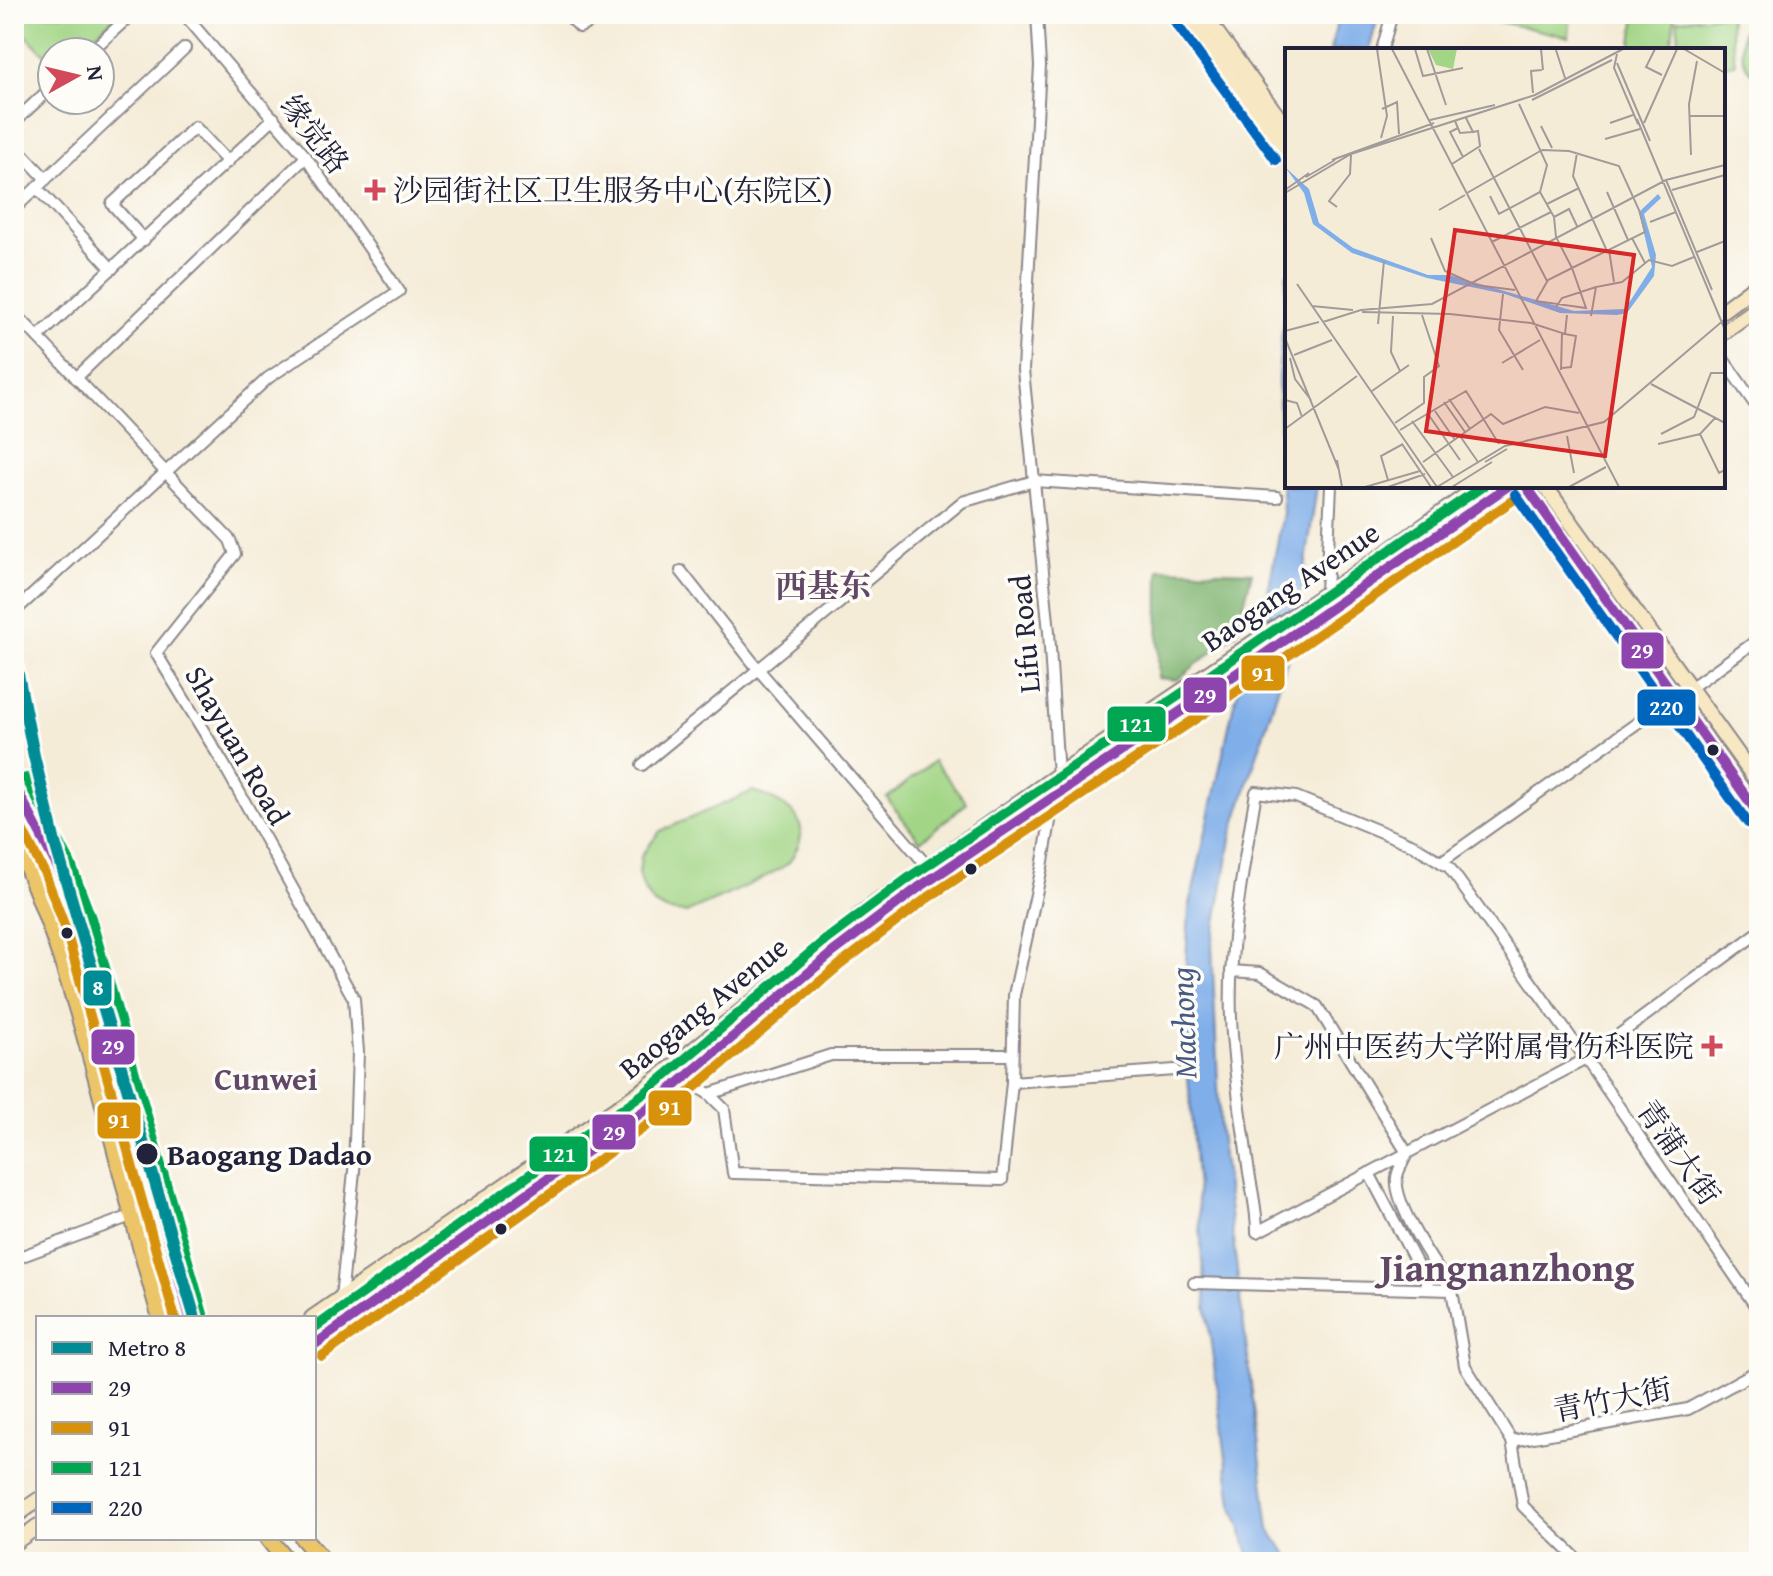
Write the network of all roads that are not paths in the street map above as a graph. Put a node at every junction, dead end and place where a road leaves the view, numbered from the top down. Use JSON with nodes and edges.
{"nodes":[{"id":1,"x":132,"y":14,"type":"edge"},
{"id":2,"x":184,"y":14,"type":"edge"},
{"id":3,"x":567,"y":14,"type":"edge"},
{"id":4,"x":607,"y":14,"type":"edge"},
{"id":5,"x":1037,"y":14,"type":"edge"},
{"id":6,"x":1186,"y":14,"type":"edge"},
{"id":7,"x":1203,"y":14,"type":"edge"},
{"id":8,"x":1392,"y":14,"type":"edge"},
{"id":9,"x":108,"y":36,"type":"edge"},
{"id":10,"x":185,"y":48,"type":"dead end"},
{"id":11,"x":1383,"y":48,"type":"edge"},
{"id":12,"x":36,"y":102,"type":"edge"},
{"id":13,"x":274,"y":118,"type":"junction"},
{"id":14,"x":14,"y":122,"type":"edge"},
{"id":15,"x":1285,"y":126,"type":"edge"},
{"id":16,"x":14,"y":145,"type":"edge"},
{"id":17,"x":1285,"y":149,"type":"edge"},
{"id":18,"x":306,"y":157,"type":"junction"},
{"id":19,"x":228,"y":162,"type":"junction"},
{"id":20,"x":46,"y":179,"type":"junction"},
{"id":21,"x":37,"y":188,"type":"junction"},
{"id":22,"x":14,"y":209,"type":"edge"},
{"id":23,"x":144,"y":240,"type":"junction"},
{"id":24,"x":112,"y":269,"type":"junction"},
{"id":25,"x":1759,"y":283,"type":"edge"},
{"id":26,"x":1759,"y":307,"type":"edge"},
{"id":27,"x":1725,"y":308,"type":"edge"},
{"id":28,"x":14,"y":312,"type":"edge"},
{"id":29,"x":1725,"y":332,"type":"edge"},
{"id":30,"x":38,"y":337,"type":"junction"},
{"id":31,"x":1725,"y":362,"type":"edge"},
{"id":32,"x":76,"y":378,"type":"junction"},
{"id":33,"x":1759,"y":410,"type":"edge"},
{"id":34,"x":165,"y":473,"type":"junction"},
{"id":35,"x":1034,"y":481,"type":"junction"},
{"id":36,"x":1331,"y":488,"type":"edge"},
{"id":37,"x":1477,"y":488,"type":"edge"},
{"id":38,"x":1505,"y":488,"type":"edge"},
{"id":39,"x":1527,"y":488,"type":"edge"},
{"id":40,"x":1546,"y":488,"type":"edge"},
{"id":41,"x":1277,"y":497,"type":"dead end"},
{"id":42,"x":1394,"y":556,"type":"junction"},
{"id":43,"x":681,"y":571,"type":"dead end"},
{"id":44,"x":1326,"y":592,"type":"junction"},
{"id":45,"x":14,"y":612,"type":"edge"},
{"id":46,"x":1759,"y":639,"type":"edge"},
{"id":47,"x":758,"y":669,"type":"junction"},
{"id":48,"x":1690,"y":688,"type":"junction"},
{"id":49,"x":1674,"y":697,"type":"junction"},
{"id":50,"x":642,"y":765,"type":"dead end"},
{"id":51,"x":1058,"y":776,"type":"junction"},
{"id":52,"x":14,"y":784,"type":"edge"},
{"id":53,"x":1759,"y":784,"type":"edge"},
{"id":54,"x":1053,"y":796,"type":"junction"},
{"id":55,"x":1759,"y":815,"type":"edge"},
{"id":56,"x":14,"y":836,"type":"edge"},
{"id":57,"x":1441,"y":862,"type":"junction"},
{"id":58,"x":928,"y":867,"type":"junction"},
{"id":59,"x":1759,"y":932,"type":"edge"},
{"id":60,"x":1231,"y":971,"type":"junction"},
{"id":61,"x":1012,"y":1055,"type":"junction"},
{"id":62,"x":1586,"y":1059,"type":"junction"},
{"id":63,"x":1175,"y":1070,"type":"dead end"},
{"id":64,"x":684,"y":1079,"type":"junction"},
{"id":65,"x":1012,"y":1082,"type":"junction"},
{"id":66,"x":709,"y":1094,"type":"junction"},
{"id":67,"x":1407,"y":1153,"type":"junction"},
{"id":68,"x":1369,"y":1173,"type":"junction"},
{"id":69,"x":131,"y":1216,"type":"junction"},
{"id":70,"x":14,"y":1259,"type":"edge"},
{"id":71,"x":1194,"y":1283,"type":"dead end"},
{"id":72,"x":1430,"y":1289,"type":"junction"},
{"id":73,"x":1452,"y":1290,"type":"junction"},
{"id":74,"x":341,"y":1298,"type":"junction"},
{"id":75,"x":1759,"y":1311,"type":"edge"},
{"id":76,"x":160,"y":1316,"type":"edge"},
{"id":77,"x":189,"y":1316,"type":"edge"},
{"id":78,"x":315,"y":1316,"type":"edge"},
{"id":79,"x":316,"y":1344,"type":"edge"},
{"id":80,"x":1759,"y":1370,"type":"edge"},
{"id":81,"x":1512,"y":1441,"type":"junction"},
{"id":82,"x":36,"y":1501,"type":"edge"},
{"id":83,"x":14,"y":1517,"type":"edge"},
{"id":84,"x":36,"y":1527,"type":"edge"},
{"id":85,"x":270,"y":1540,"type":"edge"},
{"id":86,"x":305,"y":1540,"type":"edge"},
{"id":87,"x":14,"y":1543,"type":"edge"},
{"id":88,"x":287,"y":1562,"type":"edge"},
{"id":89,"x":324,"y":1562,"type":"edge"},
{"id":90,"x":1580,"y":1562,"type":"edge"}],
"edges":[{"from":1,"to":9,"type":"street"},
{"from":2,"to":13,"type":"street","name":"缘觉路"},
{"from":3,"to":4,"type":"street"},
{"from":5,"to":35,"type":"street","name":"Lifu Road"},
{"from":6,"to":17,"type":"main road"},
{"from":7,"to":15,"type":"main road"},
{"from":8,"to":11,"type":"street"},
{"from":10,"to":20,"type":"street"},
{"from":12,"to":14,"type":"street"},
{"from":13,"to":18,"type":"street","name":"缘觉路"},
{"from":13,"to":19,"type":"street"},
{"from":16,"to":20,"type":"street"},
{"from":18,"to":32,"type":"street"},
{"from":18,"to":34,"type":"street","name":"缘觉路"},
{"from":19,"to":23,"type":"street"},
{"from":19,"to":23,"type":"street"},
{"from":20,"to":21,"type":"street"},
{"from":21,"to":22,"type":"street"},
{"from":21,"to":24,"type":"street"},
{"from":23,"to":24,"type":"street"},
{"from":24,"to":30,"type":"street"},
{"from":25,"to":27,"type":"main road"},
{"from":26,"to":29,"type":"main road"},
{"from":28,"to":30,"type":"street","name":"Shayuan Road"},
{"from":30,"to":32,"type":"street","name":"Shayuan Road"},
{"from":31,"to":33,"type":"street"},
{"from":32,"to":34,"type":"street","name":"Shayuan Road"},
{"from":34,"to":45,"type":"street"},
{"from":34,"to":74,"type":"street","name":"Shayuan Road"},
{"from":35,"to":41,"type":"street"},
{"from":35,"to":47,"type":"street"},
{"from":35,"to":51,"type":"street","name":"Lifu Road"},
{"from":36,"to":44,"type":"street"},
{"from":37,"to":42,"type":"main road","name":"Baogang Avenue"},
{"from":38,"to":42,"type":"main road","name":"Baogang Avenue"},
{"from":39,"to":49,"type":"main road"},
{"from":40,"to":48,"type":"main road"},
{"from":42,"to":44,"type":"main road","name":"Baogang Avenue"},
{"from":42,"to":54,"type":"main road","name":"Baogang Avenue"},
{"from":43,"to":47,"type":"street"},
{"from":44,"to":51,"type":"main road","name":"Baogang Avenue"},
{"from":46,"to":48,"type":"street"},
{"from":47,"to":50,"type":"street"},
{"from":47,"to":58,"type":"street"},
{"from":48,"to":53,"type":"main road"},
{"from":49,"to":55,"type":"main road"},
{"from":49,"to":57,"type":"street"},
{"from":51,"to":54,"type":"street","name":"Lifu Road"},
{"from":51,"to":58,"type":"main road","name":"Baogang Avenue"},
{"from":52,"to":77,"type":"main road"},
{"from":54,"to":61,"type":"street","name":"Lifu Road"},
{"from":54,"to":64,"type":"main road","name":"Baogang Avenue"},
{"from":56,"to":69,"type":"main road"},
{"from":57,"to":60,"type":"street","name":"青蒲大街"},
{"from":57,"to":62,"type":"street","name":"青蒲大街"},
{"from":58,"to":74,"type":"main road","name":"Baogang Avenue"},
{"from":59,"to":62,"type":"street"},
{"from":60,"to":67,"type":"street"},
{"from":60,"to":68,"type":"street"},
{"from":61,"to":65,"type":"street","name":"Lifu Road"},
{"from":61,"to":66,"type":"street"},
{"from":62,"to":67,"type":"street"},
{"from":62,"to":75,"type":"street","name":"青蒲大街"},
{"from":63,"to":65,"type":"street"},
{"from":64,"to":66,"type":"street"},
{"from":64,"to":79,"type":"main road","name":"Baogang Avenue"},
{"from":65,"to":66,"type":"street","name":"Lifu Road"},
{"from":67,"to":68,"type":"street"},
{"from":67,"to":73,"type":"street"},
{"from":68,"to":72,"type":"street"},
{"from":69,"to":70,"type":"street"},
{"from":69,"to":76,"type":"main road"},
{"from":71,"to":72,"type":"street"},
{"from":72,"to":73,"type":"street"},
{"from":73,"to":81,"type":"street"},
{"from":74,"to":78,"type":"main road","name":"Baogang Avenue"},
{"from":80,"to":81,"type":"street","name":"青竹大街"},
{"from":81,"to":90,"type":"street"},
{"from":82,"to":83,"type":"main road"},
{"from":84,"to":87,"type":"main road"},
{"from":85,"to":88,"type":"main road"},
{"from":86,"to":89,"type":"main road"}]}
